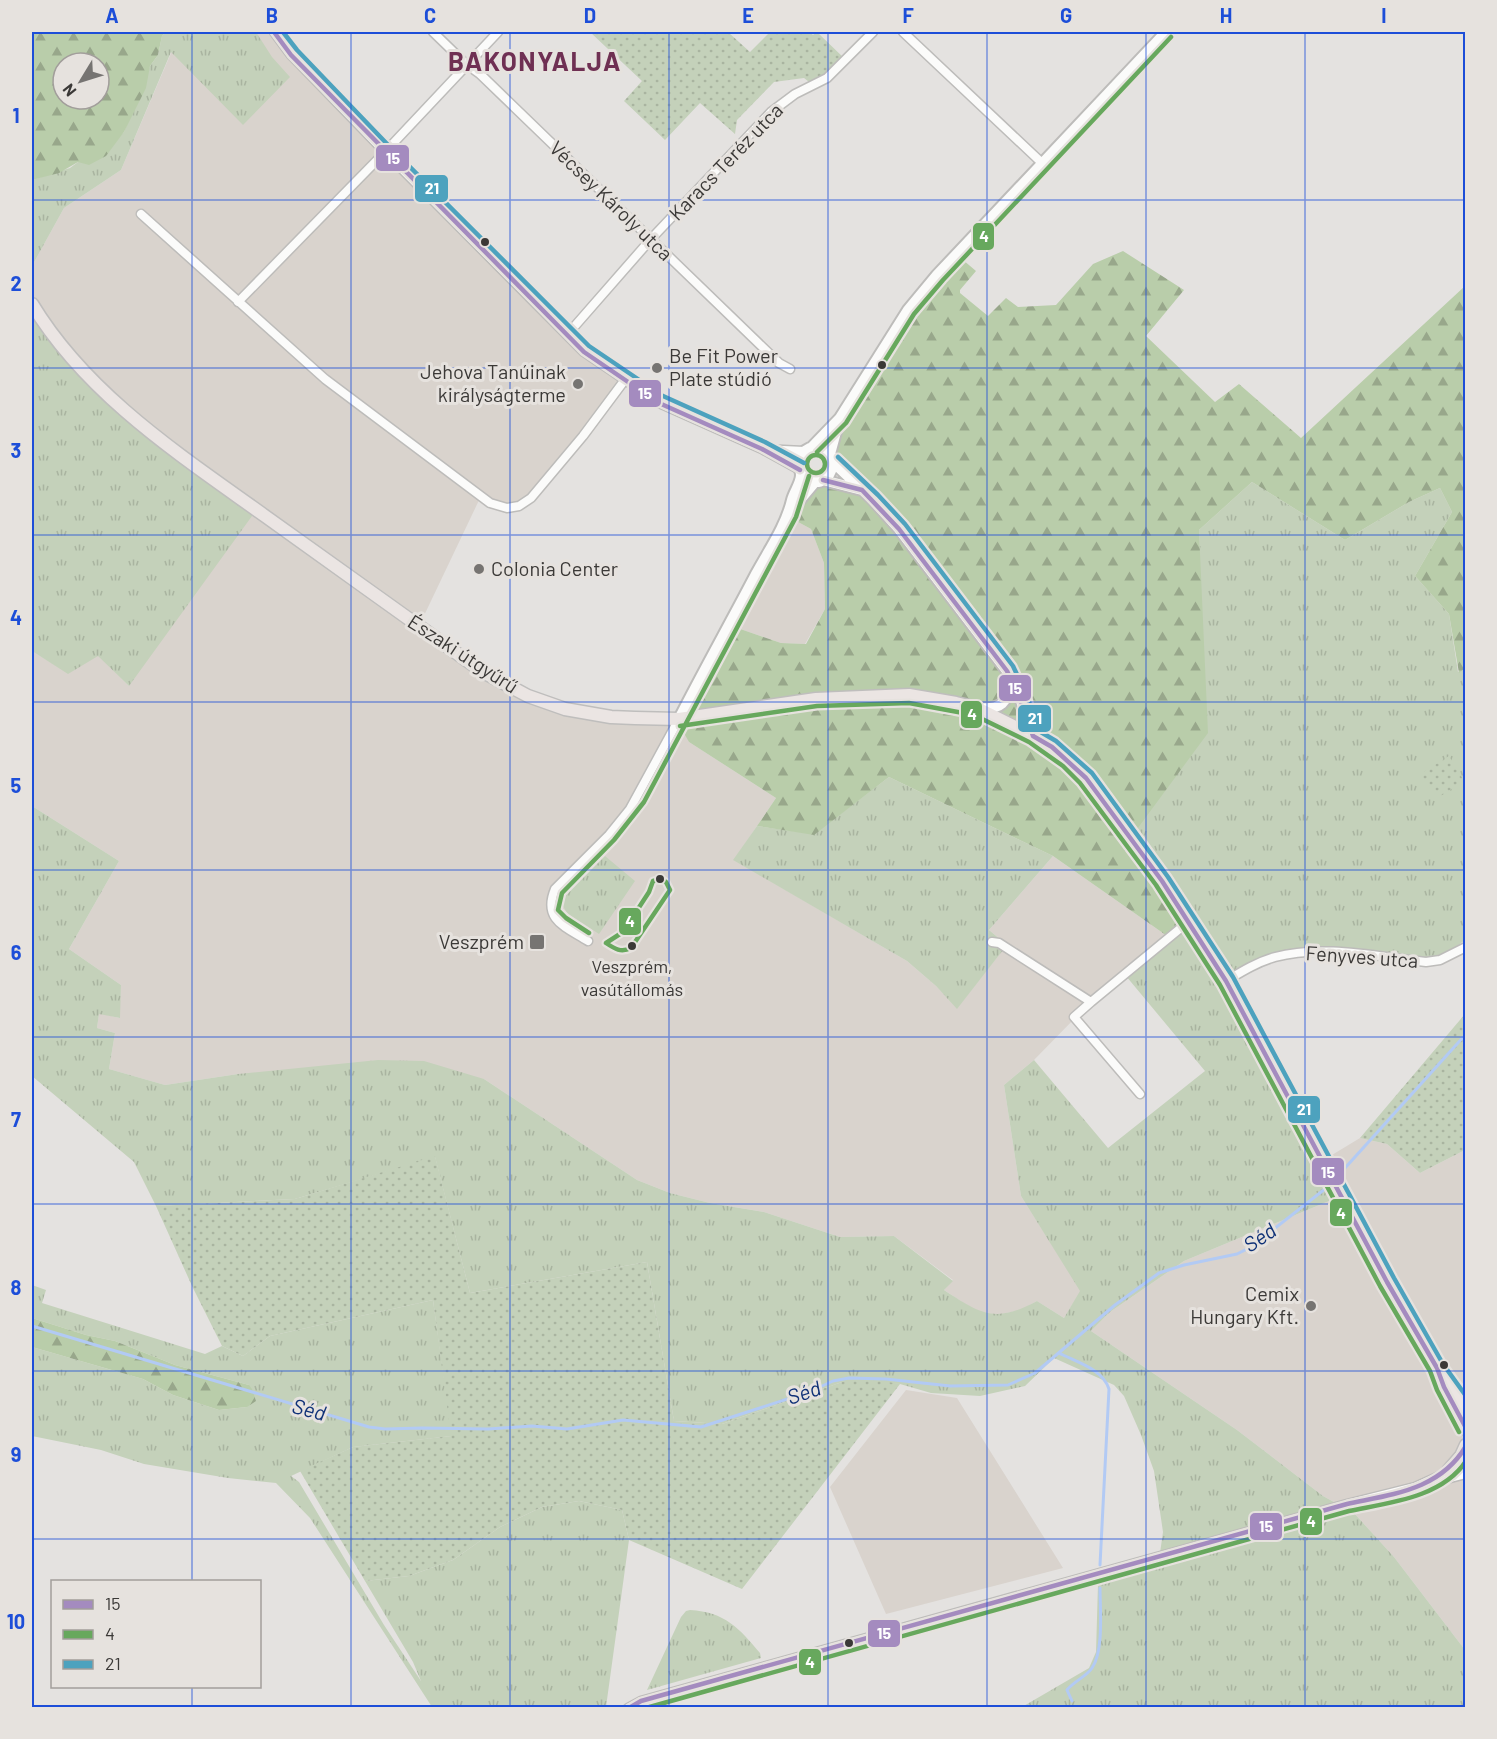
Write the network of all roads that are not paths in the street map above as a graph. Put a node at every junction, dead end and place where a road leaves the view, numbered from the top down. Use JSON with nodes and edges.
{"nodes":[{"id":1,"x":274,"y":32,"type":"edge"},
{"id":2,"x":433,"y":32,"type":"edge"},
{"id":3,"x":498,"y":32,"type":"edge"},
{"id":4,"x":873,"y":32,"type":"edge"},
{"id":5,"x":903,"y":32,"type":"edge"},
{"id":6,"x":1166,"y":32,"type":"edge"},
{"id":7,"x":466,"y":64,"type":"junction"},
{"id":8,"x":385,"y":152,"type":"junction"},
{"id":9,"x":1042,"y":164,"type":"junction"},
{"id":10,"x":141,"y":214,"type":"dead end"},
{"id":11,"x":651,"y":239,"type":"junction"},
{"id":12,"x":238,"y":302,"type":"junction"},
{"id":13,"x":32,"y":304,"type":"edge"},
{"id":14,"x":567,"y":335,"type":"junction"},
{"id":15,"x":790,"y":369,"type":"dead end"},
{"id":16,"x":624,"y":381,"type":"junction"},
{"id":17,"x":840,"y":418,"type":"junction"},
{"id":18,"x":762,"y":449,"type":"junction"},
{"id":19,"x":808,"y":449,"type":"junction"},
{"id":20,"x":832,"y":458,"type":"junction"},
{"id":21,"x":801,"y":472,"type":"junction"},
{"id":22,"x":819,"y":481,"type":"junction"},
{"id":23,"x":862,"y":490,"type":"junction"},
{"id":24,"x":789,"y":513,"type":"junction"},
{"id":25,"x":1006,"y":671,"type":"junction"},
{"id":26,"x":977,"y":708,"type":"junction"},
{"id":27,"x":679,"y":718,"type":"junction"},
{"id":28,"x":1034,"y":736,"type":"junction"},
{"id":29,"x":1188,"y":922,"type":"junction"},
{"id":30,"x":588,"y":941,"type":"dead end"},
{"id":31,"x":992,"y":942,"type":"dead end"},
{"id":32,"x":1466,"y":947,"type":"edge"},
{"id":33,"x":1226,"y":981,"type":"junction"},
{"id":34,"x":1091,"y":1002,"type":"junction"},
{"id":35,"x":1140,"y":1094,"type":"dead end"},
{"id":36,"x":1437,"y":1368,"type":"junction"},
{"id":37,"x":1466,"y":1400,"type":"edge"},
{"id":38,"x":1466,"y":1410,"type":"edge"},
{"id":39,"x":1466,"y":1429,"type":"edge"},
{"id":40,"x":1466,"y":1445,"type":"edge"},
{"id":41,"x":1466,"y":1464,"type":"edge"},
{"id":42,"x":1448,"y":1472,"type":"junction"},
{"id":43,"x":1466,"y":1474,"type":"edge"},
{"id":44,"x":1429,"y":1482,"type":"junction"},
{"id":45,"x":628,"y":1707,"type":"edge"}],
"edges":[{"from":1,"to":8,"type":"street"},
{"from":2,"to":7,"type":"street","name":"Vécsey Károly utca"},
{"from":3,"to":7,"type":"street"},
{"from":4,"to":11,"type":"street","name":"Karacs Teréz utca"},
{"from":5,"to":9,"type":"street"},
{"from":6,"to":9,"type":"street"},
{"from":7,"to":8,"type":"street"},
{"from":7,"to":11,"type":"street","name":"Vécsey Károly utca"},
{"from":8,"to":12,"type":"street"},
{"from":8,"to":14,"type":"street"},
{"from":9,"to":17,"type":"street"},
{"from":10,"to":12,"type":"street"},
{"from":11,"to":14,"type":"street","name":"Karacs Teréz utca"},
{"from":11,"to":15,"type":"street","name":"Vécsey Károly utca"},
{"from":12,"to":16,"type":"street"},
{"from":13,"to":27,"type":"main road","name":"Északi útgyűrű"},
{"from":14,"to":16,"type":"street"},
{"from":16,"to":18,"type":"street"},
{"from":17,"to":19,"type":"street"},
{"from":17,"to":20,"type":"street"},
{"from":18,"to":19,"type":"street"},
{"from":18,"to":21,"type":"street"},
{"from":19,"to":20,"type":"street"},
{"from":19,"to":21,"type":"street"},
{"from":20,"to":22,"type":"street"},
{"from":20,"to":23,"type":"street"},
{"from":21,"to":22,"type":"street"},
{"from":21,"to":24,"type":"street"},
{"from":22,"to":23,"type":"street"},
{"from":22,"to":24,"type":"street"},
{"from":23,"to":25,"type":"street"},
{"from":24,"to":27,"type":"street"},
{"from":25,"to":26,"type":"street"},
{"from":25,"to":28,"type":"street"},
{"from":26,"to":27,"type":"main road","name":"Északi útgyűrű"},
{"from":26,"to":28,"type":"main road","name":"Északi útgyűrű"},
{"from":27,"to":30,"type":"street"},
{"from":28,"to":29,"type":"main road","name":"Északi útgyűrű"},
{"from":29,"to":33,"type":"main road","name":"Északi útgyűrű"},
{"from":29,"to":34,"type":"street"},
{"from":31,"to":34,"type":"street"},
{"from":32,"to":33,"type":"street","name":"Fenyves utca"},
{"from":33,"to":36,"type":"main road","name":"Északi útgyűrű"},
{"from":34,"to":35,"type":"street"},
{"from":36,"to":37,"type":"main road"},
{"from":36,"to":38,"type":"main road"},
{"from":36,"to":39,"type":"main road"},
{"from":40,"to":42,"type":"main road"},
{"from":41,"to":42,"type":"street"},
{"from":42,"to":44,"type":"street"},
{"from":43,"to":44,"type":"street"},
{"from":44,"to":45,"type":"street"}]}
